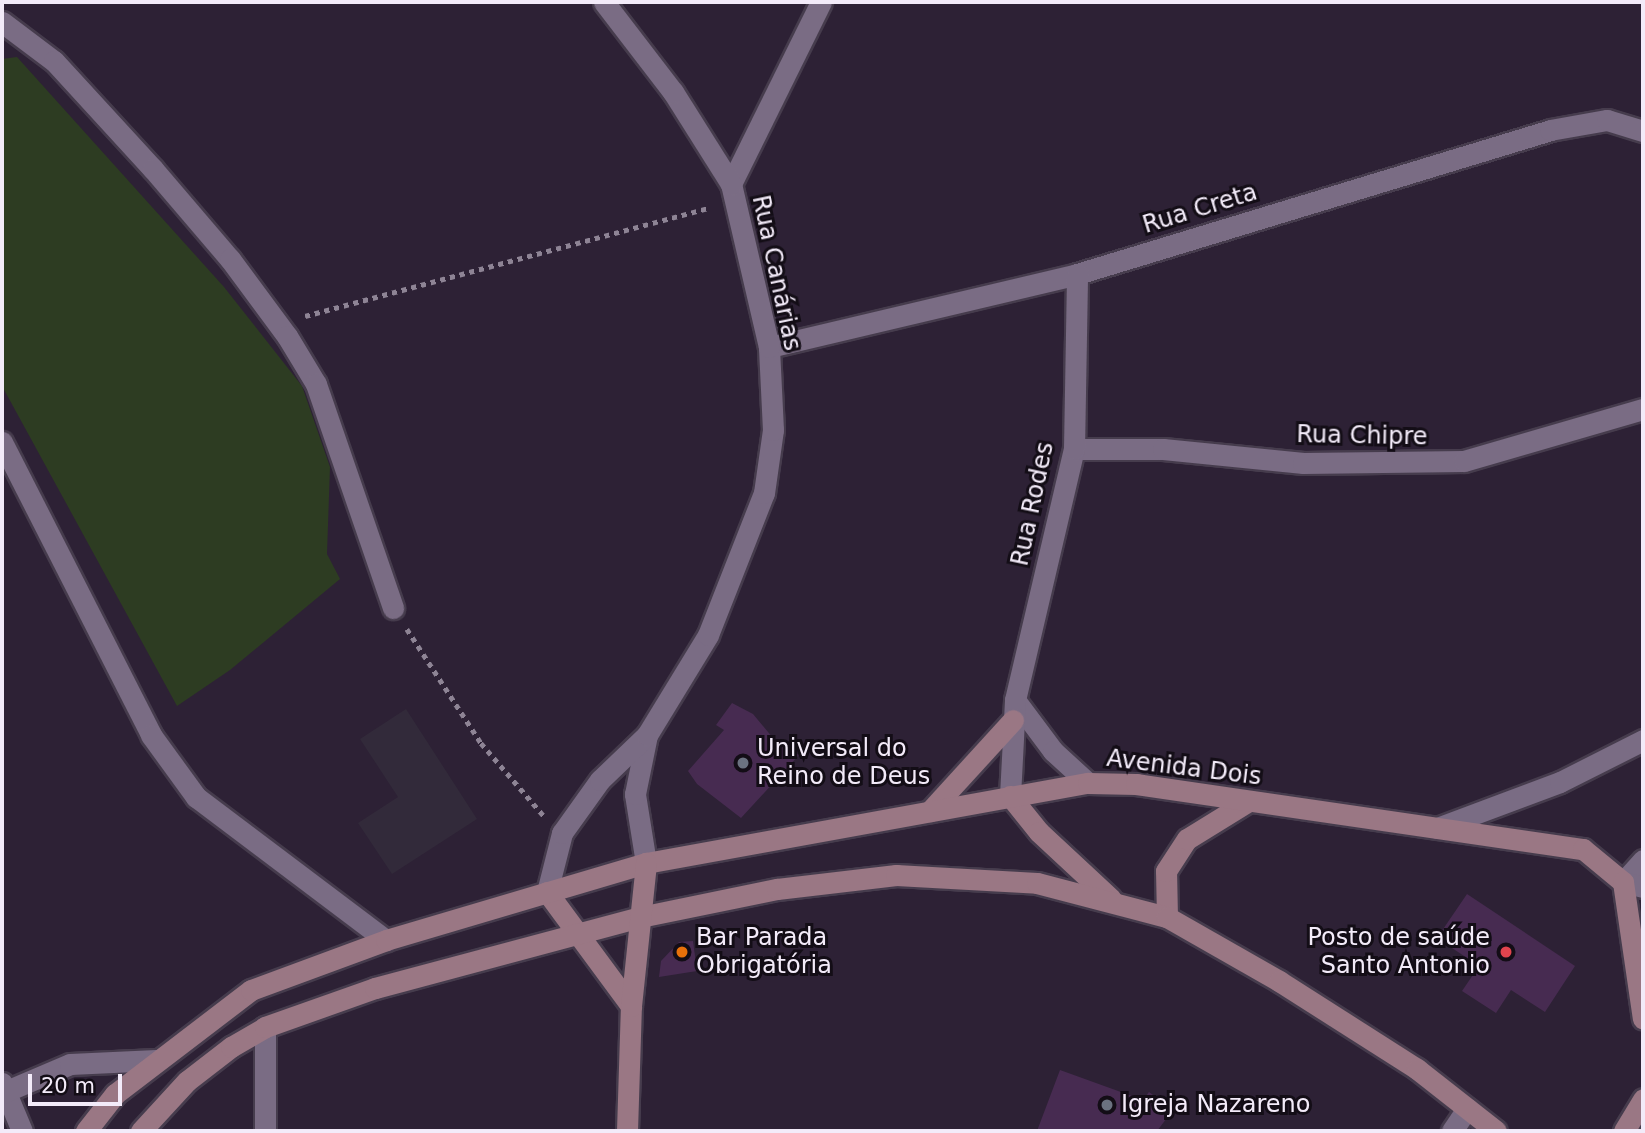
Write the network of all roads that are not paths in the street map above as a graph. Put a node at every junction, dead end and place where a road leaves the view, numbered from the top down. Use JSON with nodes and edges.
{"nodes":[{"id":1,"x":604,"y":2,"type":"edge"},
{"id":2,"x":821,"y":2,"type":"edge"},
{"id":3,"x":2,"y":22,"type":"edge"},
{"id":4,"x":1643,"y":131,"type":"edge"},
{"id":5,"x":733,"y":193,"type":"junction"},
{"id":6,"x":1077,"y":274,"type":"junction"},
{"id":7,"x":769,"y":347,"type":"junction"},
{"id":8,"x":1643,"y":409,"type":"edge"},
{"id":9,"x":2,"y":442,"type":"edge"},
{"id":10,"x":1074,"y":449,"type":"junction"},
{"id":11,"x":393,"y":608,"type":"road end"},
{"id":12,"x":1014,"y":710,"type":"junction"},
{"id":13,"x":647,"y":735,"type":"junction"},
{"id":14,"x":1643,"y":740,"type":"edge"},
{"id":15,"x":1088,"y":783,"type":"junction"},
{"id":16,"x":1010,"y":796,"type":"junction"},
{"id":17,"x":1247,"y":802,"type":"junction"},
{"id":18,"x":930,"y":811,"type":"junction"},
{"id":19,"x":1437,"y":828,"type":"junction"},
{"id":20,"x":1643,"y":860,"type":"edge"},
{"id":21,"x":646,"y":863,"type":"junction"},
{"id":22,"x":1633,"y":885,"type":"edge"},
{"id":23,"x":547,"y":892,"type":"junction"},
{"id":24,"x":1111,"y":899,"type":"junction"},
{"id":25,"x":640,"y":917,"type":"junction"},
{"id":26,"x":1167,"y":917,"type":"junction"},
{"id":27,"x":573,"y":934,"type":"junction"},
{"id":28,"x":386,"y":940,"type":"junction"},
{"id":29,"x":631,"y":1006,"type":"junction"},
{"id":30,"x":1643,"y":1019,"type":"edge"},
{"id":31,"x":265,"y":1027,"type":"junction"},
{"id":32,"x":156,"y":1060,"type":"junction"},
{"id":33,"x":3,"y":1089,"type":"edge"},
{"id":34,"x":1643,"y":1099,"type":"edge"},
{"id":35,"x":1466,"y":1109,"type":"junction"},
{"id":36,"x":22,"y":1131,"type":"edge"},
{"id":37,"x":86,"y":1131,"type":"edge"},
{"id":38,"x":141,"y":1131,"type":"edge"},
{"id":39,"x":265,"y":1131,"type":"edge"},
{"id":40,"x":627,"y":1131,"type":"edge"},
{"id":41,"x":1452,"y":1131,"type":"edge"},
{"id":42,"x":1496,"y":1131,"type":"edge"},
{"id":43,"x":1624,"y":1131,"type":"edge"}],
"edges":[{"from":1,"to":5,"type":"street","name":"Rua Canárias"},
{"from":2,"to":5,"type":"street"},
{"from":3,"to":11,"type":"street"},
{"from":4,"to":6,"type":"street","name":"Rua Creta"},
{"from":5,"to":7,"type":"street","name":"Rua Canárias"},
{"from":6,"to":7,"type":"street","name":"Rua Creta"},
{"from":6,"to":10,"type":"street","name":"Rua Rodes"},
{"from":7,"to":13,"type":"street","name":"Rua Canárias"},
{"from":8,"to":10,"type":"street","name":"Rua Chipre"},
{"from":9,"to":28,"type":"street"},
{"from":10,"to":12,"type":"street","name":"Rua Rodes"},
{"from":12,"to":15,"type":"street"},
{"from":12,"to":16,"type":"street","name":"Rua Rodes"},
{"from":12,"to":18,"type":"main road"},
{"from":13,"to":21,"type":"street","name":"Rua Canárias"},
{"from":13,"to":23,"type":"street","name":"Rua Canárias"},
{"from":14,"to":19,"type":"street"},
{"from":15,"to":16,"type":"main road","name":"Avenida Dois"},
{"from":15,"to":17,"type":"main road","name":"Avenida Dois"},
{"from":16,"to":18,"type":"main road","name":"Avenida Dois"},
{"from":16,"to":24,"type":"main road"},
{"from":17,"to":19,"type":"main road","name":"Avenida Dois"},
{"from":17,"to":26,"type":"main road"},
{"from":18,"to":21,"type":"main road","name":"Avenida Dois"},
{"from":19,"to":22,"type":"main road","name":"Avenida Dois"},
{"from":20,"to":22,"type":"street"},
{"from":21,"to":23,"type":"main road","name":"Avenida Dois"},
{"from":21,"to":25,"type":"main road"},
{"from":22,"to":30,"type":"main road"},
{"from":23,"to":27,"type":"main road"},
{"from":23,"to":28,"type":"main road","name":"Avenida Dois"},
{"from":24,"to":25,"type":"main road"},
{"from":24,"to":26,"type":"main road"},
{"from":25,"to":27,"type":"main road"},
{"from":25,"to":29,"type":"main road"},
{"from":26,"to":35,"type":"main road"},
{"from":27,"to":29,"type":"main road"},
{"from":27,"to":31,"type":"main road"},
{"from":28,"to":32,"type":"main road","name":"Avenida Dois"},
{"from":29,"to":40,"type":"main road"},
{"from":31,"to":38,"type":"main road"},
{"from":31,"to":39,"type":"street"},
{"from":32,"to":33,"type":"street"},
{"from":32,"to":37,"type":"main road","name":"Avenida Dois"},
{"from":33,"to":36,"type":"street"},
{"from":34,"to":43,"type":"main road"},
{"from":35,"to":41,"type":"street"},
{"from":35,"to":42,"type":"main road"}]}
